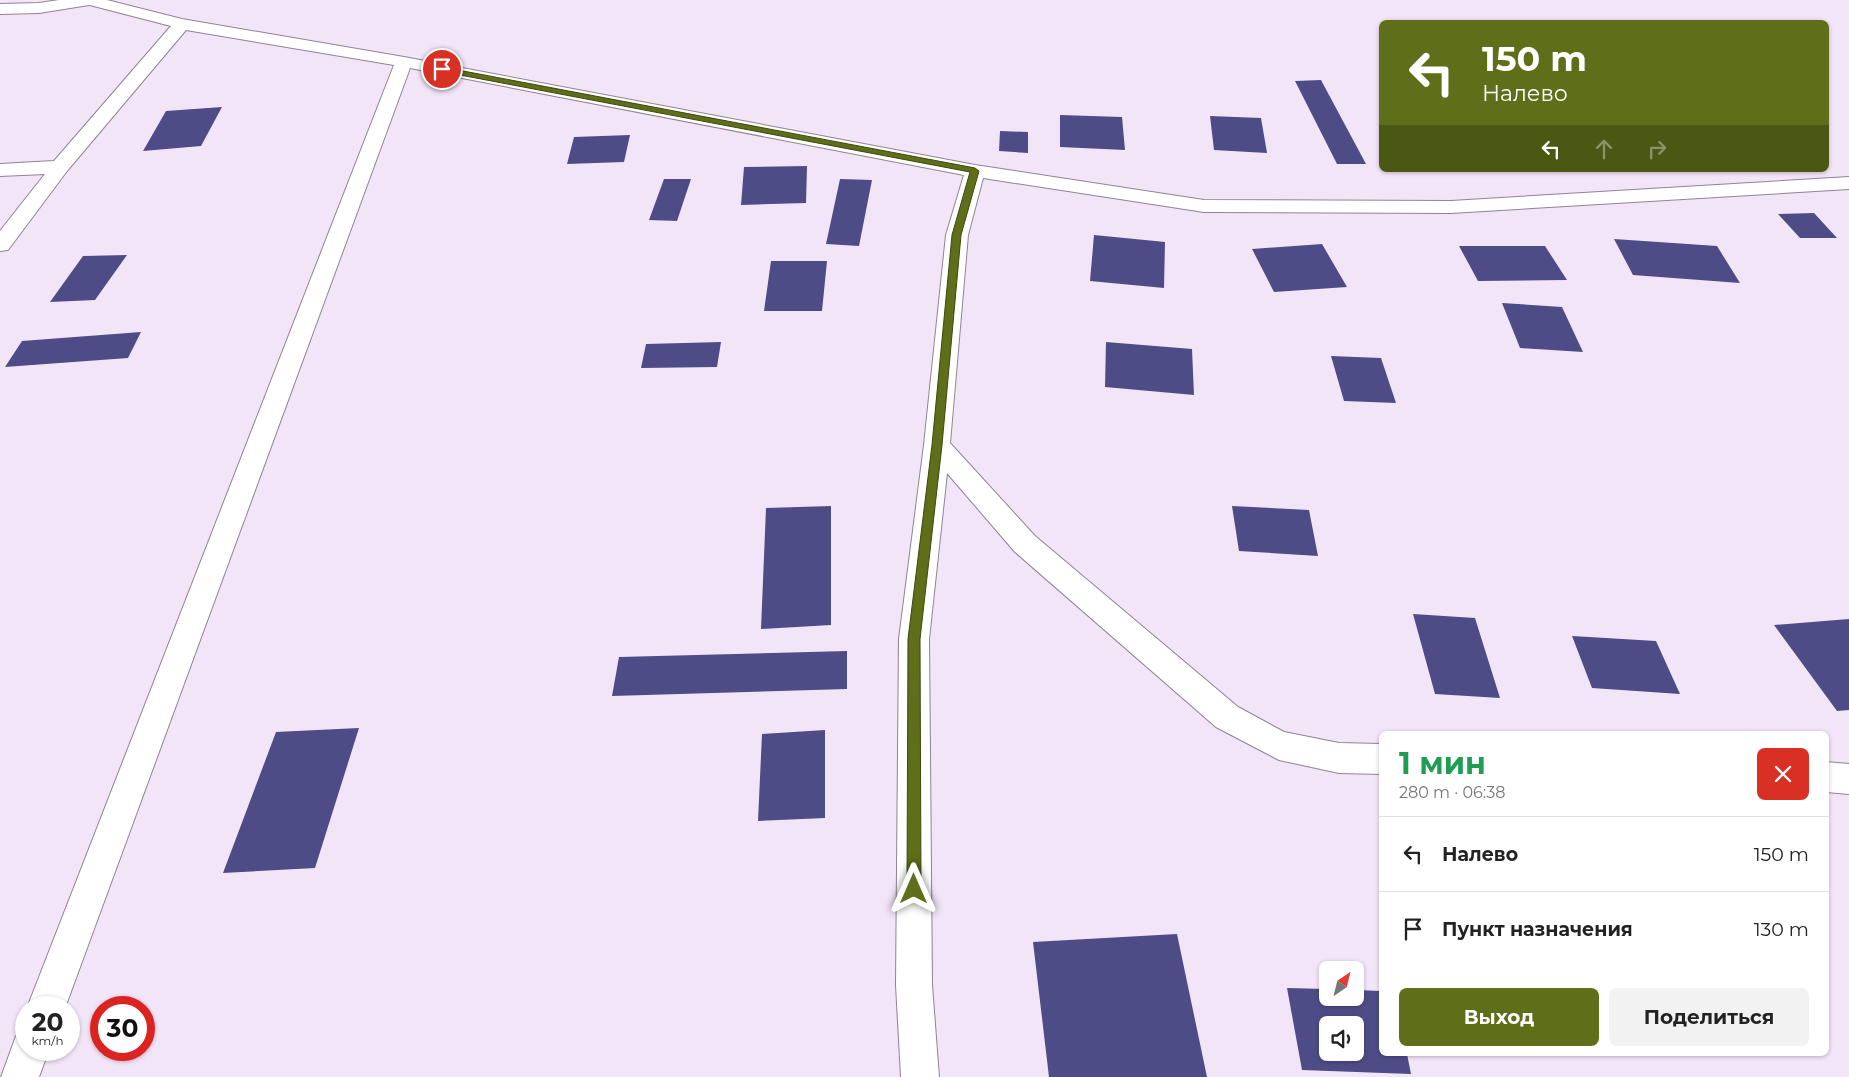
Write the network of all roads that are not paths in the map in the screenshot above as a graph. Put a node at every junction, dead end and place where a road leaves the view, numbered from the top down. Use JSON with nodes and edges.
{"nodes":[{"id":1,"x":89,"y":0,"type":"edge"},
{"id":2,"x":0,"y":9,"type":"edge"},
{"id":3,"x":182,"y":24,"type":"junction"},
{"id":4,"x":404,"y":62,"type":"junction"},
{"id":5,"x":60,"y":167,"type":"junction"},
{"id":6,"x":0,"y":170,"type":"edge"},
{"id":7,"x":975,"y":171,"type":"junction"},
{"id":8,"x":1849,"y":183,"type":"edge"},
{"id":9,"x":0,"y":244,"type":"edge"},
{"id":10,"x":937,"y":445,"type":"junction"},
{"id":11,"x":1379,"y":759,"type":"edge"},
{"id":12,"x":1829,"y":777,"type":"edge"},
{"id":13,"x":1849,"y":779,"type":"edge"},
{"id":14,"x":51,"y":996,"type":"edge"},
{"id":15,"x":26,"y":1061,"type":"edge"},
{"id":16,"x":20,"y":1077,"type":"edge"},
{"id":17,"x":920,"y":1077,"type":"edge"}],
"edges":[{"from":1,"to":2,"type":"street"},
{"from":1,"to":3,"type":"street"},
{"from":3,"to":4,"type":"street"},
{"from":3,"to":5,"type":"street"},
{"from":4,"to":7,"type":"street"},
{"from":4,"to":14,"type":"street"},
{"from":5,"to":6,"type":"street"},
{"from":5,"to":9,"type":"street"},
{"from":7,"to":8,"type":"street"},
{"from":7,"to":10,"type":"street"},
{"from":10,"to":11,"type":"street"},
{"from":10,"to":17,"type":"street"},
{"from":12,"to":13,"type":"street"},
{"from":15,"to":16,"type":"street"}]}
